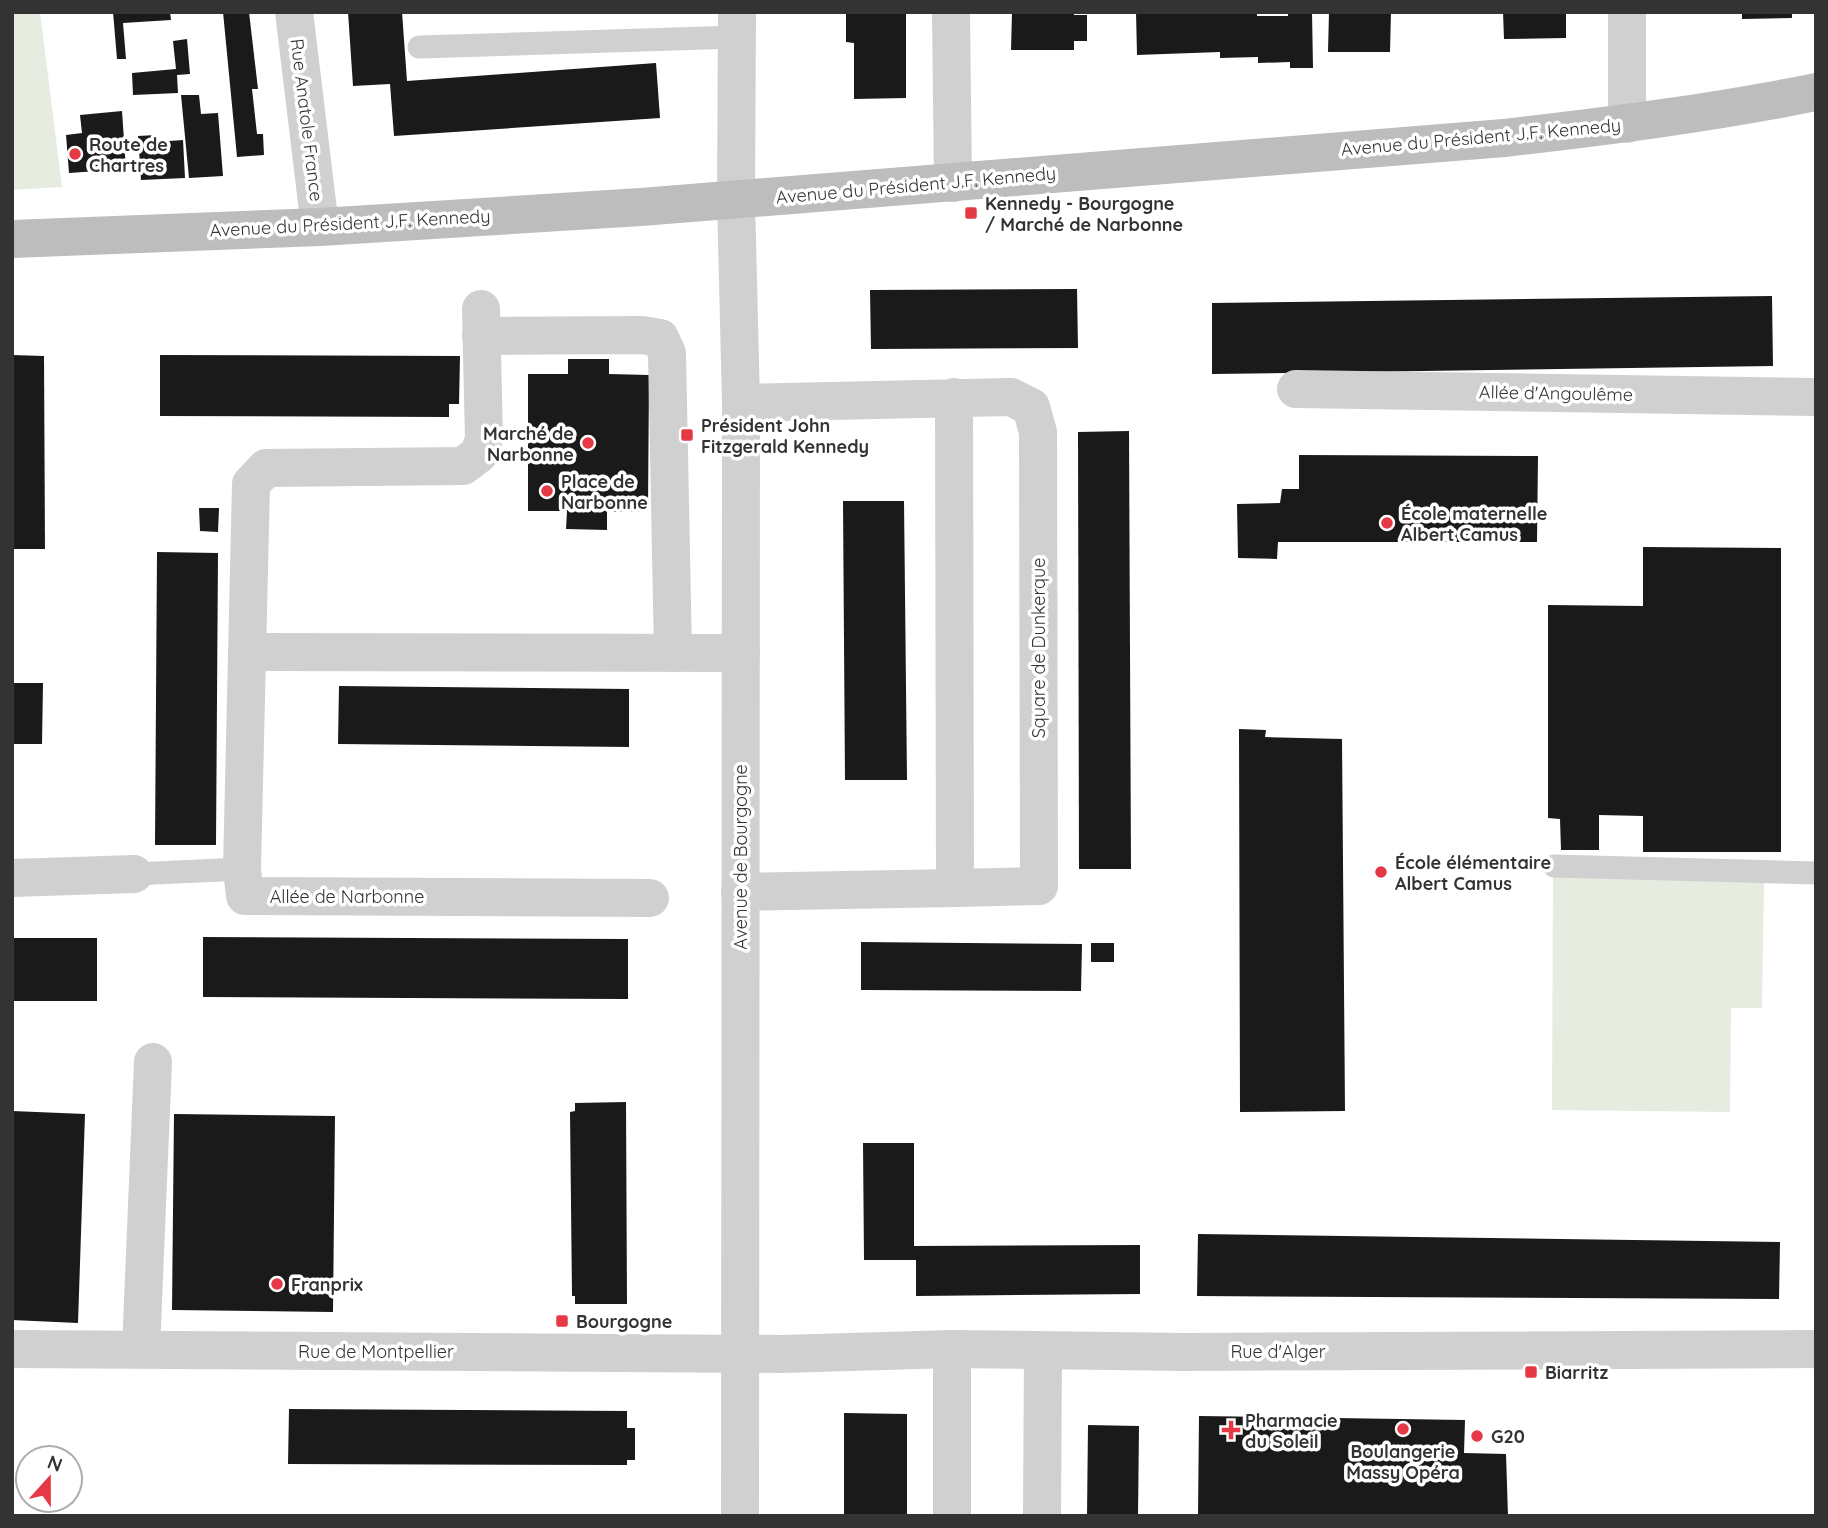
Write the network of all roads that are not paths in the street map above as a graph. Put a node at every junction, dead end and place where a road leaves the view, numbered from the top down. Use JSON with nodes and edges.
{"nodes":[{"id":1,"x":294,"y":12,"type":"edge"},
{"id":2,"x":951,"y":12,"type":"edge"},
{"id":3,"x":1627,"y":12,"type":"edge"},
{"id":4,"x":737,"y":25,"type":"edge"},
{"id":5,"x":419,"y":47,"type":"dead end"},
{"id":6,"x":1816,"y":92,"type":"edge"},
{"id":7,"x":1628,"y":124,"type":"junction"},
{"id":8,"x":953,"y":183,"type":"junction"},
{"id":9,"x":736,"y":199,"type":"junction"},
{"id":10,"x":320,"y":227,"type":"junction"},
{"id":11,"x":12,"y":239,"type":"edge"},
{"id":12,"x":1296,"y":389,"type":"dead end"},
{"id":13,"x":954,"y":397,"type":"junction"},
{"id":14,"x":1816,"y":397,"type":"edge"},
{"id":15,"x":741,"y":403,"type":"junction"},
{"id":16,"x":247,"y":652,"type":"junction"},
{"id":17,"x":673,"y":653,"type":"junction"},
{"id":18,"x":741,"y":653,"type":"junction"},
{"id":19,"x":1554,"y":866,"type":"dead end"},
{"id":20,"x":242,"y":869,"type":"junction"},
{"id":21,"x":1816,"y":873,"type":"edge"},
{"id":22,"x":134,"y":874,"type":"joint"},
{"id":23,"x":12,"y":878,"type":"edge"},
{"id":24,"x":955,"y":888,"type":"junction"},
{"id":25,"x":740,"y":892,"type":"junction"},
{"id":26,"x":650,"y":898,"type":"dead end"},
{"id":27,"x":153,"y":1062,"type":"dead end"},
{"id":28,"x":12,"y":1349,"type":"edge"},
{"id":29,"x":141,"y":1349,"type":"junction"},
{"id":30,"x":952,"y":1349,"type":"junction"},
{"id":31,"x":1816,"y":1349,"type":"edge"},
{"id":32,"x":1043,"y":1351,"type":"junction"},
{"id":33,"x":740,"y":1354,"type":"junction"},
{"id":34,"x":740,"y":1516,"type":"edge"},
{"id":35,"x":953,"y":1516,"type":"edge"},
{"id":36,"x":1042,"y":1516,"type":"edge"}],
"edges":[{"from":1,"to":10,"type":"street","name":"Rue Anatole France"},
{"from":2,"to":8,"type":"street"},
{"from":3,"to":7,"type":"street"},
{"from":4,"to":5,"type":"lane"},
{"from":4,"to":9,"type":"street","name":"Avenue de Bourgogne"},
{"from":6,"to":7,"type":"street","name":"Avenue du Président J.F. Kennedy"},
{"from":7,"to":8,"type":"street","name":"Avenue du Président J.F. Kennedy"},
{"from":8,"to":9,"type":"street","name":"Avenue du Président J.F. Kennedy"},
{"from":9,"to":10,"type":"street","name":"Avenue du Président J.F. Kennedy"},
{"from":9,"to":15,"type":"street","name":"Avenue de Bourgogne"},
{"from":10,"to":11,"type":"street","name":"Avenue du Président J.F. Kennedy"},
{"from":12,"to":14,"type":"street","name":"Allée d'Angoulême"},
{"from":13,"to":15,"type":"street","name":"Square de Dunkerque"},
{"from":13,"to":24,"type":"street"},
{"from":13,"to":24,"type":"street","name":"Square de Dunkerque"},
{"from":15,"to":18,"type":"street","name":"Avenue de Bourgogne"},
{"from":16,"to":17,"type":"street"},
{"from":16,"to":17,"type":"street","name":"Allée de Narbonne"},
{"from":16,"to":20,"type":"street","name":"Allée de Narbonne"},
{"from":17,"to":18,"type":"street"},
{"from":18,"to":25,"type":"street","name":"Avenue de Bourgogne"},
{"from":19,"to":21,"type":"lane"},
{"from":20,"to":22,"type":"lane"},
{"from":20,"to":26,"type":"street","name":"Allée de Narbonne"},
{"from":22,"to":23,"type":"street"},
{"from":24,"to":25,"type":"street","name":"Square de Dunkerque"},
{"from":25,"to":33,"type":"street","name":"Avenue de Bourgogne"},
{"from":27,"to":29,"type":"street"},
{"from":28,"to":29,"type":"street","name":"Rue de Montpellier"},
{"from":29,"to":33,"type":"street","name":"Rue de Montpellier"},
{"from":30,"to":32,"type":"street","name":"Rue d'Alger"},
{"from":30,"to":33,"type":"street","name":"Rue d'Alger"},
{"from":30,"to":35,"type":"street"},
{"from":31,"to":32,"type":"street","name":"Rue d'Alger"},
{"from":32,"to":36,"type":"street"},
{"from":33,"to":34,"type":"street","name":"Avenue de Bourgogne"}]}
